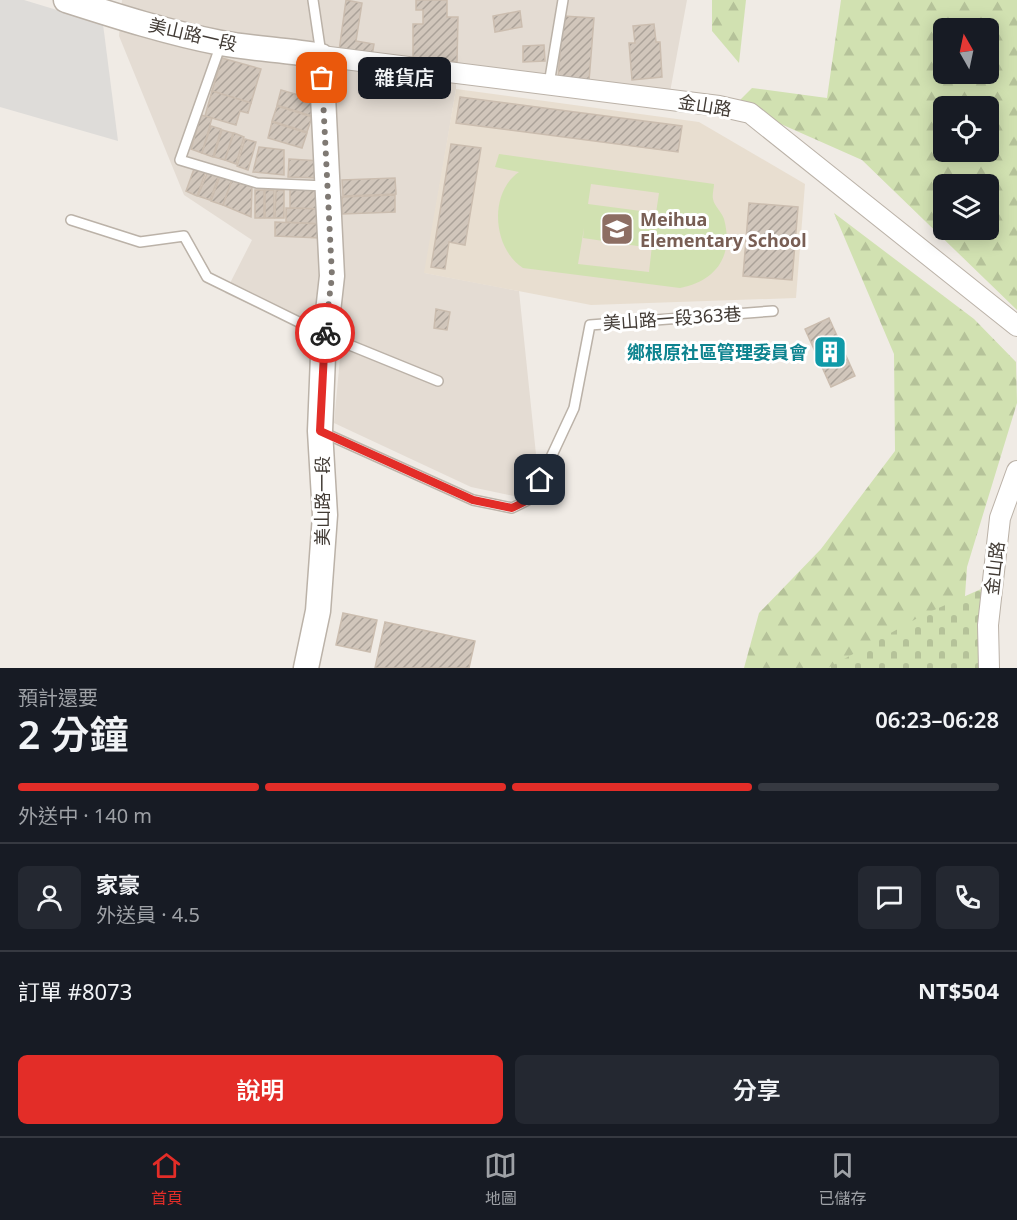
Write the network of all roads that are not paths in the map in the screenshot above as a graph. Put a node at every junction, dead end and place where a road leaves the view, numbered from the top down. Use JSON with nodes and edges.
{"nodes":[{"id":1,"x":66,"y":0,"type":"edge"},
{"id":2,"x":313,"y":0,"type":"edge"},
{"id":3,"x":563,"y":0,"type":"edge"},
{"id":4,"x":221,"y":43,"type":"junction"},
{"id":5,"x":321,"y":56,"type":"junction"},
{"id":6,"x":549,"y":84,"type":"junction"},
{"id":7,"x":328,"y":186,"type":"junction"},
{"id":8,"x":72,"y":220,"type":"dead end"},
{"id":9,"x":773,"y":311,"type":"dead end"},
{"id":10,"x":1017,"y":326,"type":"edge"},
{"id":11,"x":325,"y":335,"type":"junction"},
{"id":12,"x":438,"y":381,"type":"dead end"},
{"id":13,"x":320,"y":431,"type":"junction"},
{"id":14,"x":1017,"y":471,"type":"edge"},
{"id":15,"x":306,"y":668,"type":"edge"},
{"id":16,"x":989,"y":668,"type":"edge"}],
"edges":[{"from":1,"to":4,"type":"street","name":"美山路一段"},
{"from":2,"to":5,"type":"lane"},
{"from":3,"to":6,"type":"lane"},
{"from":4,"to":5,"type":"street","name":"美山路一段"},
{"from":4,"to":7,"type":"lane"},
{"from":5,"to":6,"type":"street","name":"金山路"},
{"from":5,"to":7,"type":"street","name":"美山路一段"},
{"from":6,"to":10,"type":"street","name":"金山路"},
{"from":7,"to":11,"type":"street","name":"美山路一段"},
{"from":8,"to":11,"type":"lane"},
{"from":9,"to":13,"type":"lane","name":"美山路一段363巷"},
{"from":11,"to":12,"type":"lane"},
{"from":11,"to":13,"type":"street","name":"美山路一段"},
{"from":13,"to":15,"type":"street","name":"美山路一段"},
{"from":14,"to":16,"type":"street","name":"金山路"}]}
